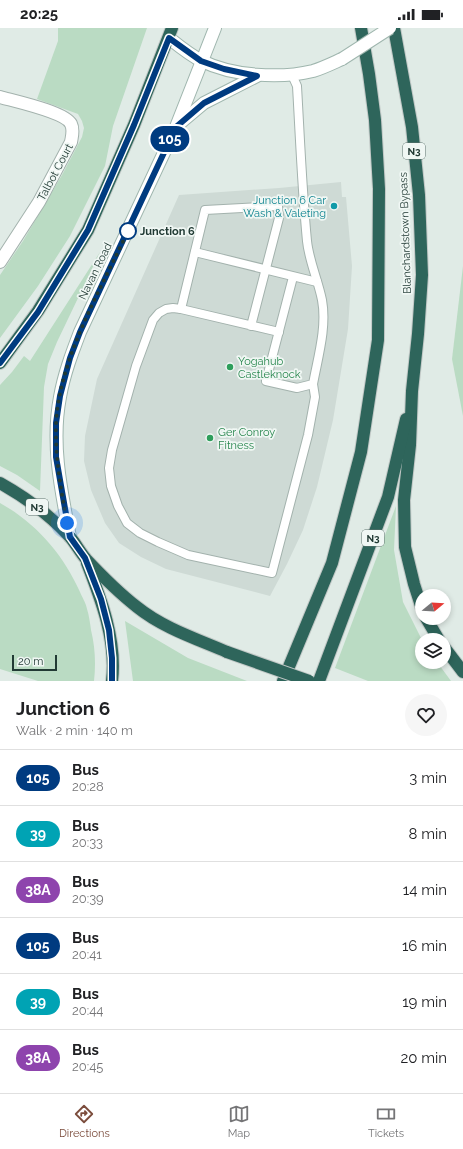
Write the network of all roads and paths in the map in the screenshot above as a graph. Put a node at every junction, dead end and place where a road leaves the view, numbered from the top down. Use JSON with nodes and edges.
{"nodes":[{"id":1,"x":215,"y":28,"type":"edge"},
{"id":2,"x":360,"y":28,"type":"edge"},
{"id":3,"x":390,"y":28,"type":"edge"},
{"id":4,"x":394,"y":28,"type":"edge"},
{"id":5,"x":170,"y":33,"type":"edge"},
{"id":6,"x":201,"y":61,"type":"junction"},
{"id":7,"x":292,"y":75,"type":"junction"},
{"id":8,"x":257,"y":76,"type":"junction"},
{"id":9,"x":0,"y":97,"type":"edge"},
{"id":10,"x":176,"y":127,"type":"junction"},
{"id":11,"x":194,"y":252,"type":"junction"},
{"id":12,"x":0,"y":262,"type":"edge"},
{"id":13,"x":265,"y":269,"type":"junction"},
{"id":14,"x":293,"y":277,"type":"junction"},
{"id":15,"x":317,"y":282,"type":"junction"},
{"id":16,"x":180,"y":309,"type":"junction"},
{"id":17,"x":251,"y":326,"type":"junction"},
{"id":18,"x":280,"y":332,"type":"junction"},
{"id":19,"x":0,"y":363,"type":"edge"},
{"id":20,"x":313,"y":384,"type":"junction"},
{"id":21,"x":412,"y":391,"type":"junction"},
{"id":22,"x":0,"y":483,"type":"edge"},
{"id":23,"x":70,"y":537,"type":"junction"},
{"id":24,"x":85,"y":558,"type":"junction"},
{"id":25,"x":416,"y":589,"type":"edge"},
{"id":26,"x":451,"y":656,"type":"edge"},
{"id":27,"x":463,"y":672,"type":"edge"},
{"id":28,"x":112,"y":681,"type":"edge"},
{"id":29,"x":284,"y":681,"type":"edge"},
{"id":30,"x":309,"y":681,"type":"edge"},
{"id":31,"x":319,"y":681,"type":"edge"}],
"edges":[{"from":1,"to":6,"type":"street","name":"Navan Road"},
{"from":2,"to":29,"type":"highway"},
{"from":3,"to":7,"type":"street","bridge":true},
{"from":4,"to":21,"type":"highway","name":"Blanchardstown Bypass","number":"N3"},
{"from":5,"to":6,"type":"street"},
{"from":5,"to":19,"type":"highway"},
{"from":6,"to":8,"type":"street"},
{"from":6,"to":10,"type":"street","name":"Navan Road"},
{"from":7,"to":8,"type":"street"},
{"from":7,"to":15,"type":"lane"},
{"from":8,"to":10,"type":"street"},
{"from":9,"to":12,"type":"street","name":"Talbot Court"},
{"from":10,"to":23,"type":"street","name":"Navan Road"},
{"from":11,"to":13,"type":"lane"},
{"from":11,"to":13,"type":"lane"},
{"from":11,"to":16,"type":"lane"},
{"from":13,"to":14,"type":"lane"},
{"from":13,"to":17,"type":"lane"},
{"from":14,"to":15,"type":"lane"},
{"from":14,"to":18,"type":"lane"},
{"from":15,"to":20,"type":"lane"},
{"from":16,"to":17,"type":"lane"},
{"from":16,"to":20,"type":"lane"},
{"from":17,"to":18,"type":"lane"},
{"from":18,"to":20,"type":"lane"},
{"from":21,"to":25,"type":"highway"},
{"from":21,"to":31,"type":"highway","number":"N3"},
{"from":22,"to":23,"type":"highway","number":"N3"},
{"from":23,"to":24,"type":"highway","number":"N3"},
{"from":24,"to":28,"type":"highway","number":"N3"},
{"from":24,"to":30,"type":"highway","bridge":true},
{"from":26,"to":27,"type":"highway"}]}
